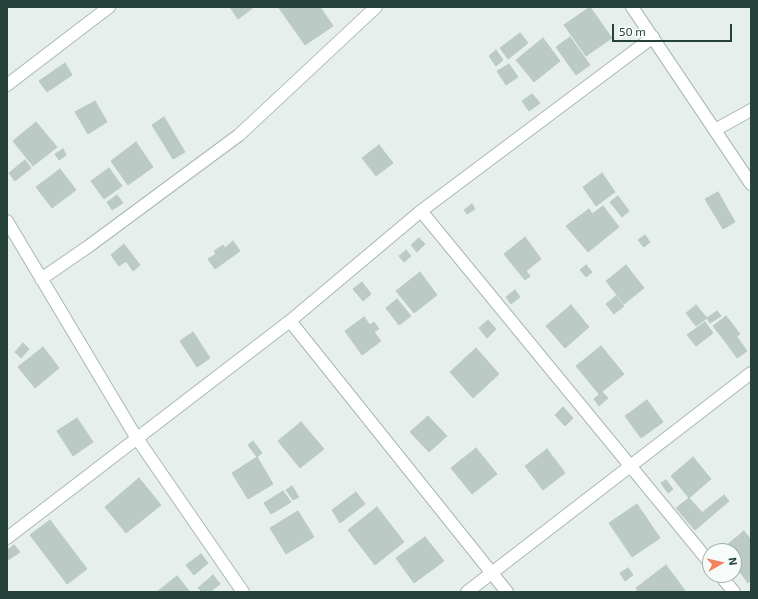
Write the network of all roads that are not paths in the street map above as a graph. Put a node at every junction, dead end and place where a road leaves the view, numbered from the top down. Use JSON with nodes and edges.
{"nodes":[{"id":1,"x":109,"y":7,"type":"edge"},
{"id":2,"x":632,"y":7,"type":"edge"},
{"id":3,"x":374,"y":8,"type":"edge"},
{"id":4,"x":653,"y":37,"type":"junction"},
{"id":5,"x":7,"y":85,"type":"edge"},
{"id":6,"x":751,"y":110,"type":"edge"},
{"id":7,"x":715,"y":130,"type":"junction"},
{"id":8,"x":751,"y":184,"type":"edge"},
{"id":9,"x":421,"y":211,"type":"junction"},
{"id":10,"x":7,"y":221,"type":"edge"},
{"id":11,"x":41,"y":279,"type":"junction"},
{"id":12,"x":290,"y":321,"type":"junction"},
{"id":13,"x":751,"y":373,"type":"edge"},
{"id":14,"x":136,"y":437,"type":"junction"},
{"id":15,"x":630,"y":466,"type":"junction"},
{"id":16,"x":7,"y":538,"type":"edge"},
{"id":17,"x":702,"y":553,"type":"edge"},
{"id":18,"x":492,"y":573,"type":"junction"},
{"id":19,"x":727,"y":583,"type":"edge"},
{"id":20,"x":243,"y":592,"type":"edge"},
{"id":21,"x":467,"y":592,"type":"edge"},
{"id":22,"x":507,"y":592,"type":"edge"},
{"id":23,"x":734,"y":592,"type":"edge"}],
"edges":[{"from":1,"to":5,"type":"street"},
{"from":2,"to":4,"type":"street"},
{"from":3,"to":11,"type":"street"},
{"from":4,"to":7,"type":"street"},
{"from":4,"to":9,"type":"street"},
{"from":6,"to":7,"type":"street"},
{"from":7,"to":8,"type":"street"},
{"from":9,"to":12,"type":"street"},
{"from":9,"to":15,"type":"street"},
{"from":10,"to":11,"type":"street"},
{"from":11,"to":14,"type":"street"},
{"from":12,"to":14,"type":"street"},
{"from":12,"to":18,"type":"street"},
{"from":13,"to":15,"type":"street"},
{"from":14,"to":16,"type":"street"},
{"from":14,"to":20,"type":"street"},
{"from":15,"to":17,"type":"street"},
{"from":15,"to":18,"type":"street"},
{"from":18,"to":21,"type":"street"},
{"from":18,"to":22,"type":"street"},
{"from":19,"to":23,"type":"street"}]}
